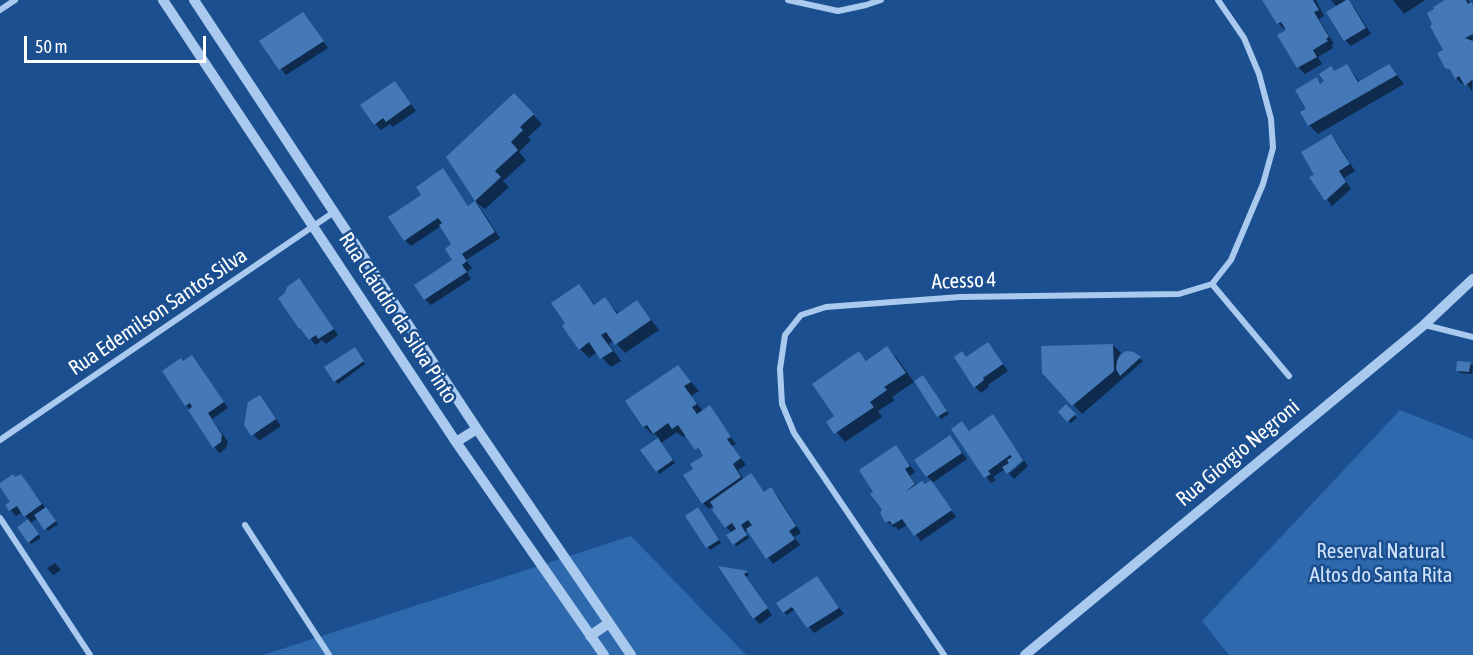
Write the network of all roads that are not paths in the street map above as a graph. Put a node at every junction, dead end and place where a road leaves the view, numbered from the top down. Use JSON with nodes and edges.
{"nodes":[{"id":1,"x":15,"y":0,"type":"edge"},
{"id":2,"x":163,"y":0,"type":"edge"},
{"id":3,"x":194,"y":0,"type":"edge"},
{"id":4,"x":788,"y":0,"type":"edge"},
{"id":5,"x":881,"y":0,"type":"edge"},
{"id":6,"x":1218,"y":0,"type":"edge"},
{"id":7,"x":0,"y":10,"type":"edge"},
{"id":8,"x":334,"y":211,"type":"junction"},
{"id":9,"x":313,"y":225,"type":"junction"},
{"id":10,"x":1473,"y":279,"type":"edge"},
{"id":11,"x":1212,"y":284,"type":"junction"},
{"id":12,"x":1424,"y":325,"type":"junction"},
{"id":13,"x":1473,"y":337,"type":"edge"},
{"id":14,"x":1289,"y":376,"type":"dead end"},
{"id":15,"x":477,"y":429,"type":"junction"},
{"id":16,"x":0,"y":440,"type":"edge"},
{"id":17,"x":456,"y":442,"type":"junction"},
{"id":18,"x":0,"y":518,"type":"edge"},
{"id":19,"x":245,"y":525,"type":"dead end"},
{"id":20,"x":609,"y":623,"type":"junction"},
{"id":21,"x":590,"y":636,"type":"junction"},
{"id":22,"x":90,"y":655,"type":"edge"},
{"id":23,"x":329,"y":655,"type":"edge"},
{"id":24,"x":604,"y":655,"type":"edge"},
{"id":25,"x":631,"y":655,"type":"edge"},
{"id":26,"x":944,"y":655,"type":"edge"},
{"id":27,"x":1025,"y":655,"type":"edge"}],
"edges":[{"from":1,"to":7,"type":"street"},
{"from":2,"to":9,"type":"street","name":"Rua Cláudio da Silva Pinto"},
{"from":3,"to":8,"type":"street","name":"Rua Cláudio da Silva Pinto"},
{"from":4,"to":5,"type":"street"},
{"from":6,"to":11,"type":"street"},
{"from":8,"to":9,"type":"street","name":"Rua Edemilson Santos Silva"},
{"from":8,"to":15,"type":"street","name":"Rua Cláudio da Silva Pinto"},
{"from":9,"to":16,"type":"street","name":"Rua Edemilson Santos Silva"},
{"from":9,"to":17,"type":"street","name":"Rua Cláudio da Silva Pinto"},
{"from":10,"to":12,"type":"street","name":"Rua Giorgio Negroni"},
{"from":11,"to":14,"type":"street"},
{"from":11,"to":26,"type":"street","name":"Acesso 4"},
{"from":12,"to":13,"type":"street"},
{"from":12,"to":27,"type":"street","name":"Rua Giorgio Negroni"},
{"from":15,"to":17,"type":"street"},
{"from":15,"to":20,"type":"street","name":"Rua Cláudio da Silva Pinto"},
{"from":17,"to":21,"type":"street","name":"Rua Cláudio da Silva Pinto"},
{"from":18,"to":22,"type":"street"},
{"from":19,"to":23,"type":"street"},
{"from":20,"to":21,"type":"street"},
{"from":20,"to":25,"type":"street","name":"Rua Cláudio da Silva Pinto"},
{"from":21,"to":24,"type":"street","name":"Rua Cláudio da Silva Pinto"}]}
